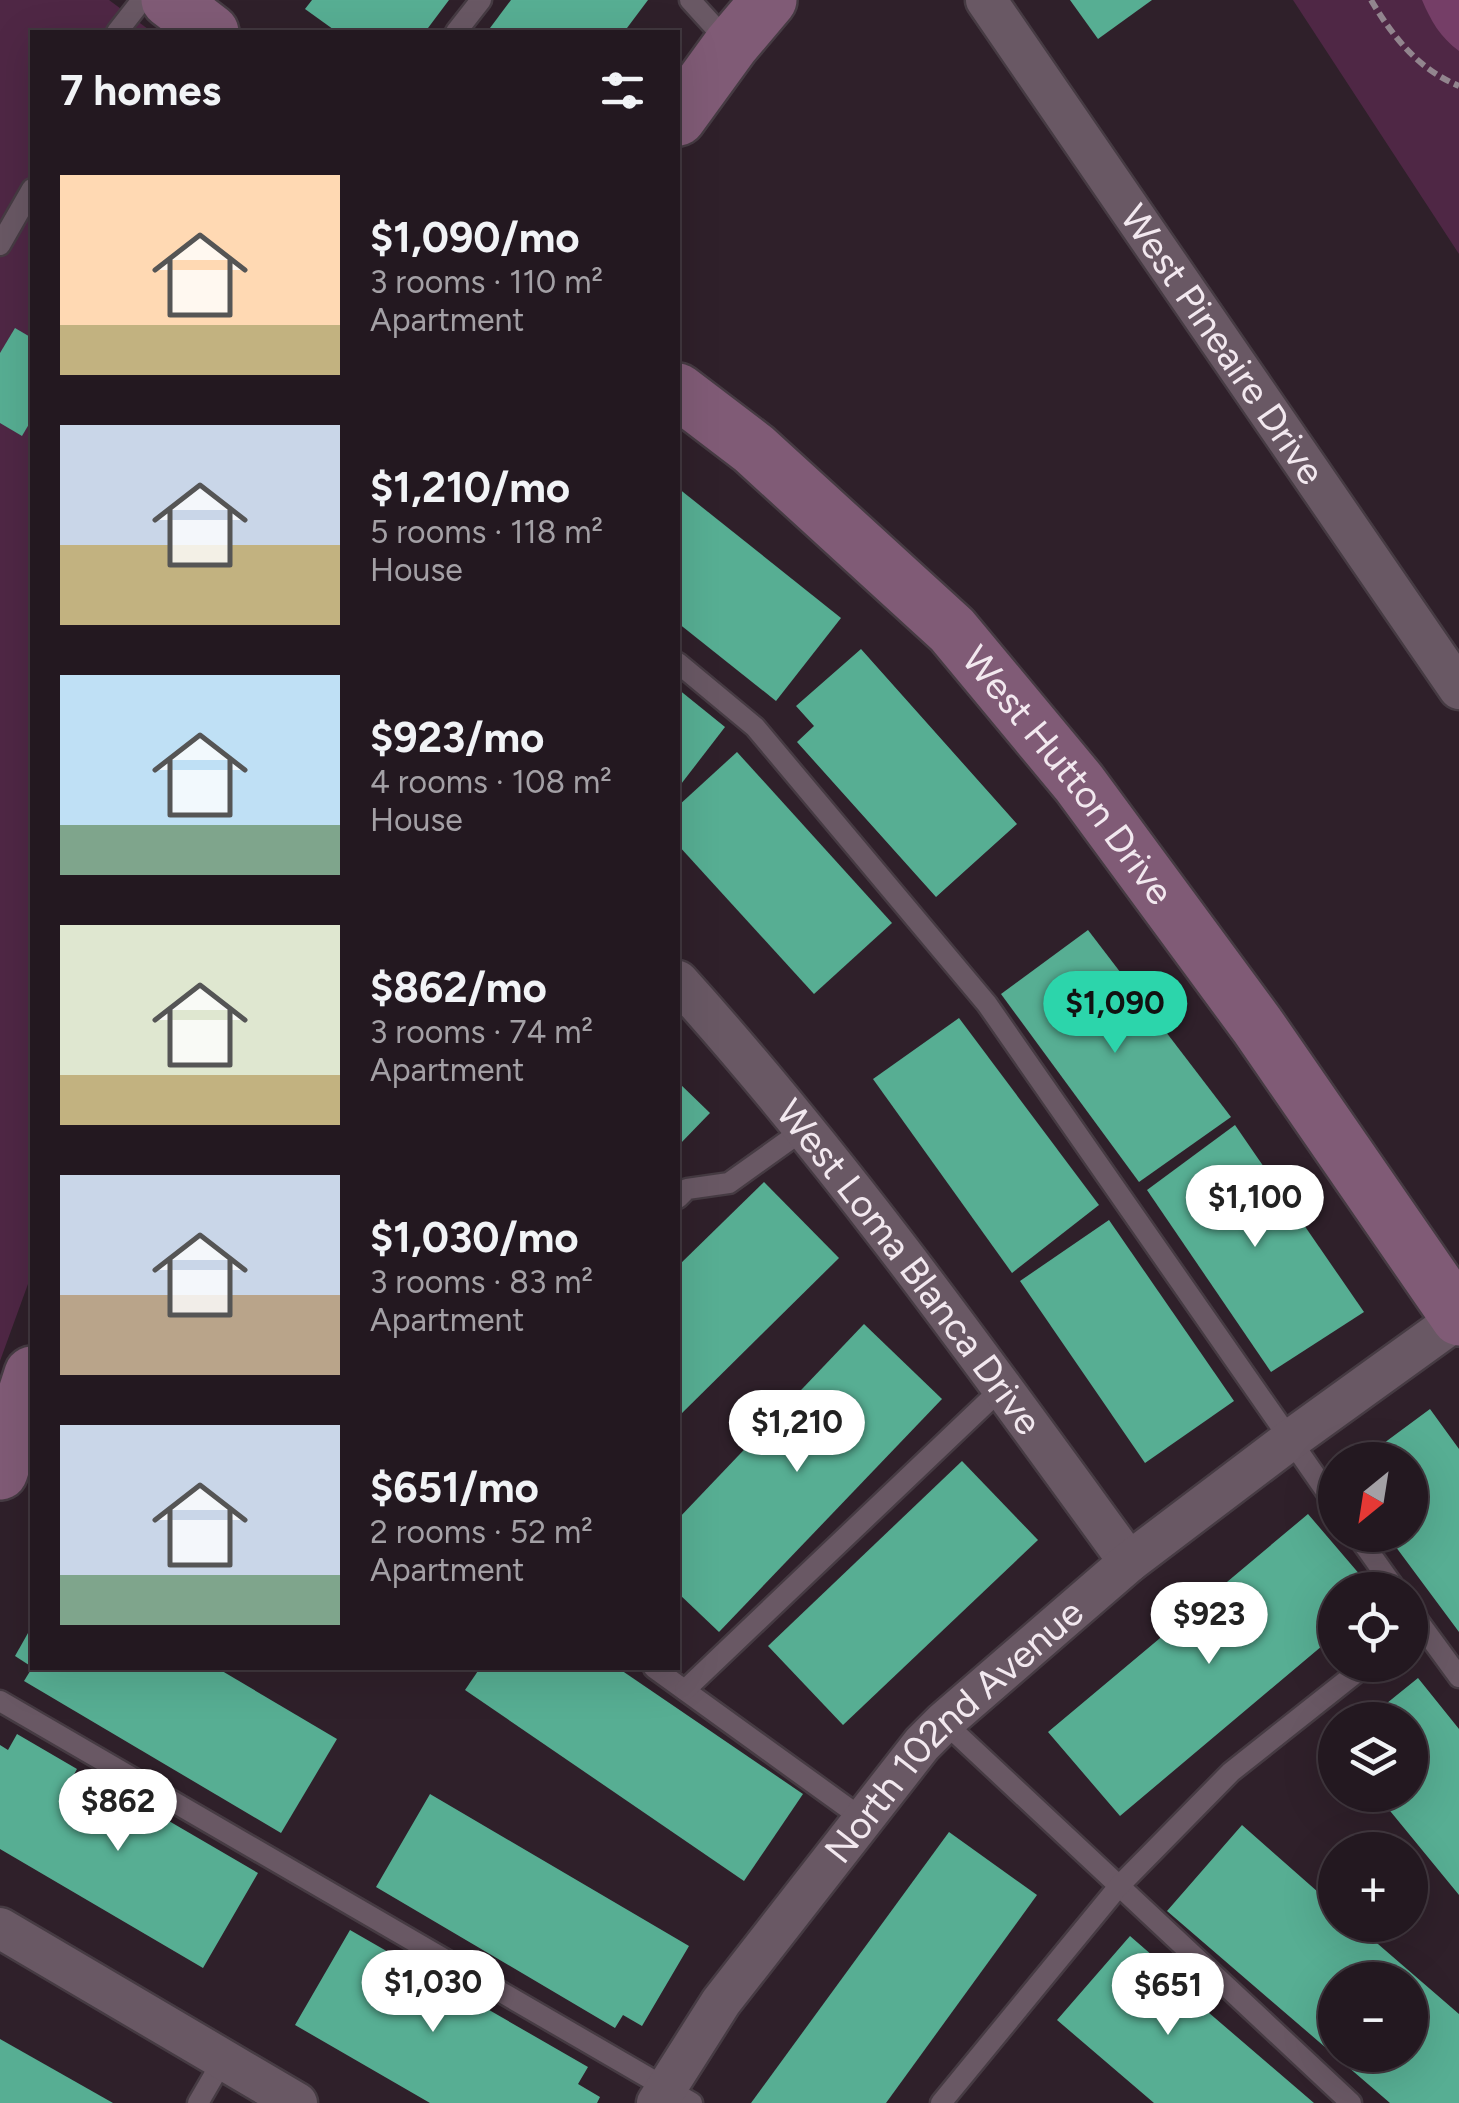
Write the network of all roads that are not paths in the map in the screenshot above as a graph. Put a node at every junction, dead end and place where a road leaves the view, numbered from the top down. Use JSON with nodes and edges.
{"nodes":[{"id":1,"x":142,"y":0,"type":"edge"},
{"id":2,"x":169,"y":0,"type":"edge"},
{"id":3,"x":481,"y":0,"type":"edge"},
{"id":4,"x":690,"y":0,"type":"edge"},
{"id":5,"x":769,"y":0,"type":"edge"},
{"id":6,"x":986,"y":0,"type":"edge"},
{"id":7,"x":119,"y":30,"type":"edge"},
{"id":8,"x":209,"y":30,"type":"edge"},
{"id":9,"x":458,"y":30,"type":"edge"},
{"id":10,"x":731,"y":44,"type":"junction"},
{"id":11,"x":680,"y":115,"type":"edge"},
{"id":12,"x":30,"y":192,"type":"edge"},
{"id":13,"x":0,"y":245,"type":"edge"},
{"id":14,"x":680,"y":393,"type":"edge"},
{"id":15,"x":680,"y":665,"type":"edge"},
{"id":16,"x":1459,"y":689,"type":"edge"},
{"id":17,"x":680,"y":982,"type":"edge"},
{"id":18,"x":803,"y":1130,"type":"junction"},
{"id":19,"x":680,"y":1196,"type":"edge"},
{"id":20,"x":1459,"y":1318,"type":"edge"},
{"id":21,"x":30,"y":1380,"type":"edge"},
{"id":22,"x":1002,"y":1388,"type":"junction"},
{"id":23,"x":1290,"y":1440,"type":"junction"},
{"id":24,"x":0,"y":1472,"type":"edge"},
{"id":25,"x":1318,"y":1480,"type":"edge"},
{"id":26,"x":1129,"y":1562,"type":"junction"},
{"id":27,"x":1428,"y":1640,"type":"edge"},
{"id":28,"x":657,"y":1670,"type":"edge"},
{"id":29,"x":1459,"y":1678,"type":"edge"},
{"id":30,"x":1345,"y":1682,"type":"edge"},
{"id":31,"x":684,"y":1690,"type":"junction"},
{"id":32,"x":0,"y":1701,"type":"edge"},
{"id":33,"x":944,"y":1722,"type":"junction"},
{"id":34,"x":864,"y":1819,"type":"junction"},
{"id":35,"x":1119,"y":1886,"type":"junction"},
{"id":36,"x":0,"y":1928,"type":"edge"},
{"id":37,"x":223,"y":2060,"type":"junction"},
{"id":38,"x":672,"y":2098,"type":"edge"},
{"id":39,"x":198,"y":2103,"type":"edge"},
{"id":40,"x":296,"y":2103,"type":"edge"},
{"id":41,"x":941,"y":2103,"type":"edge"},
{"id":42,"x":1351,"y":2103,"type":"edge"}],
"edges":[{"from":1,"to":7,"type":"lane"},
{"from":2,"to":8,"type":"street"},
{"from":3,"to":9,"type":"lane"},
{"from":4,"to":10,"type":"lane"},
{"from":5,"to":10,"type":"street"},
{"from":6,"to":16,"type":"street","name":"West Pineaire Drive"},
{"from":10,"to":11,"type":"street"},
{"from":12,"to":13,"type":"lane"},
{"from":14,"to":20,"type":"street","name":"West Hutton Drive"},
{"from":15,"to":23,"type":"lane"},
{"from":17,"to":18,"type":"street","name":"West Loma Blanca Drive"},
{"from":18,"to":19,"type":"lane"},
{"from":18,"to":22,"type":"street","name":"West Loma Blanca Drive"},
{"from":20,"to":23,"type":"street","name":"North 102nd Avenue"},
{"from":21,"to":24,"type":"street"},
{"from":22,"to":26,"type":"street","name":"West Loma Blanca Drive"},
{"from":22,"to":31,"type":"lane"},
{"from":23,"to":25,"type":"lane"},
{"from":23,"to":26,"type":"street","name":"North 102nd Avenue"},
{"from":26,"to":33,"type":"street","name":"North 102nd Avenue"},
{"from":27,"to":29,"type":"lane"},
{"from":28,"to":31,"type":"lane"},
{"from":30,"to":35,"type":"lane"},
{"from":31,"to":34,"type":"lane"},
{"from":32,"to":38,"type":"lane"},
{"from":33,"to":34,"type":"street","name":"North 102nd Avenue"},
{"from":33,"to":35,"type":"lane"},
{"from":34,"to":38,"type":"street","name":"North 102nd Avenue"},
{"from":35,"to":41,"type":"lane"},
{"from":35,"to":42,"type":"lane"},
{"from":36,"to":37,"type":"street"},
{"from":37,"to":39,"type":"lane"},
{"from":37,"to":40,"type":"street"}]}
